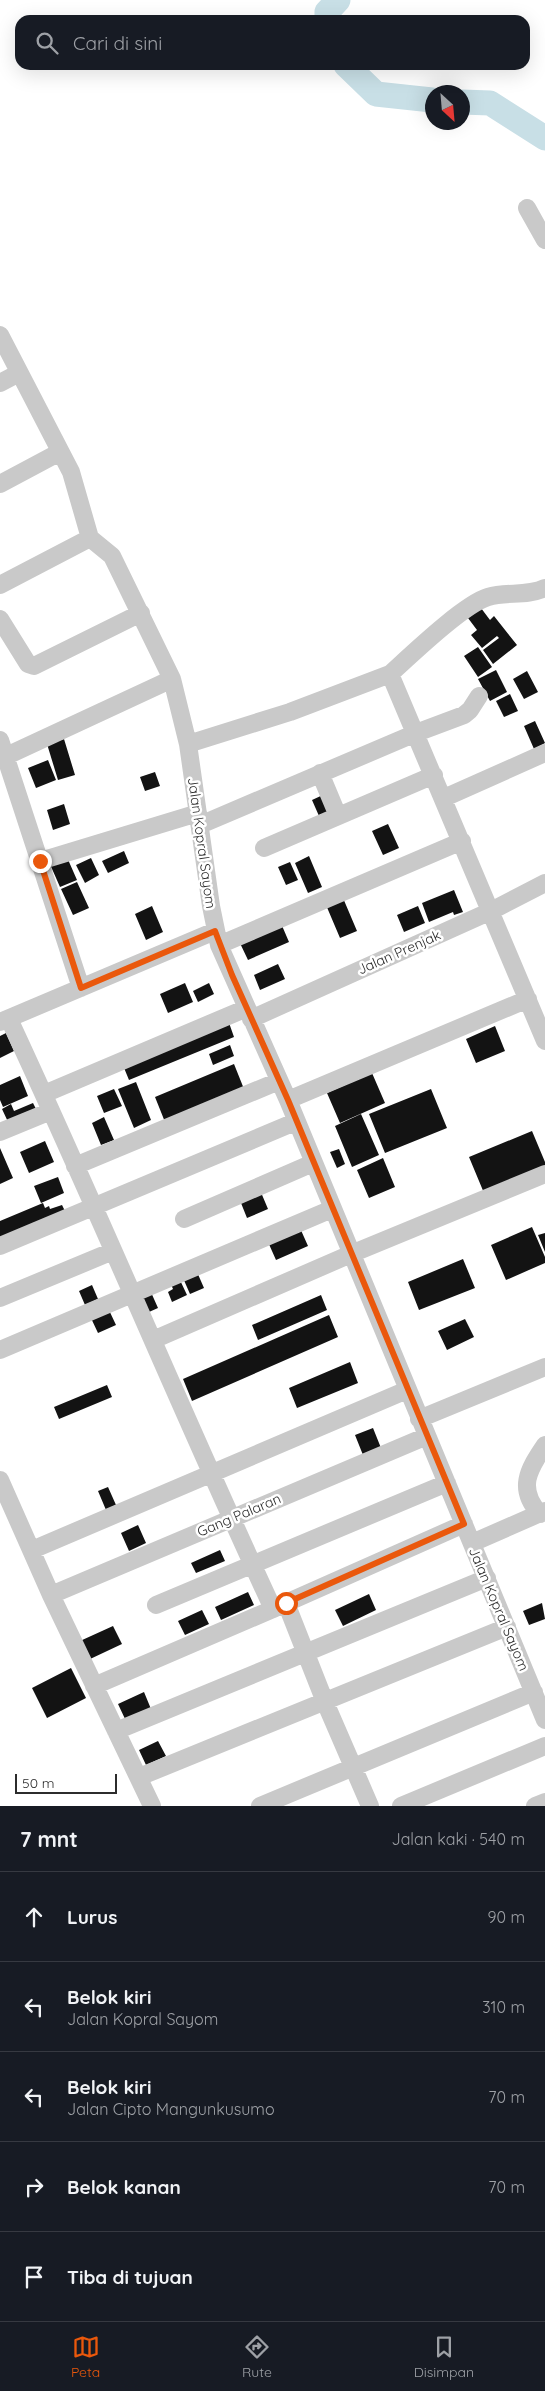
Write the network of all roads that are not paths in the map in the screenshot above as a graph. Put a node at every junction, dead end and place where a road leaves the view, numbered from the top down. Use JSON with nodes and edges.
{"nodes":[{"id":1,"x":527,"y":208,"type":"dead end"},
{"id":2,"x":545,"y":240,"type":"edge"},
{"id":3,"x":0,"y":335,"type":"edge"},
{"id":4,"x":19,"y":373,"type":"junction"},
{"id":5,"x":0,"y":383,"type":"edge"},
{"id":6,"x":60,"y":452,"type":"junction"},
{"id":7,"x":0,"y":484,"type":"edge"},
{"id":8,"x":90,"y":538,"type":"junction"},
{"id":9,"x":0,"y":585,"type":"edge"},
{"id":10,"x":545,"y":588,"type":"edge"},
{"id":11,"x":141,"y":614,"type":"junction"},
{"id":12,"x":0,"y":619,"type":"edge"},
{"id":13,"x":390,"y":674,"type":"junction"},
{"id":14,"x":172,"y":680,"type":"junction"},
{"id":15,"x":479,"y":696,"type":"dead end"},
{"id":16,"x":416,"y":733,"type":"junction"},
{"id":17,"x":0,"y":740,"type":"edge"},
{"id":18,"x":188,"y":744,"type":"junction"},
{"id":19,"x":545,"y":753,"type":"edge"},
{"id":20,"x":3,"y":758,"type":"edge"},
{"id":21,"x":320,"y":773,"type":"junction"},
{"id":22,"x":434,"y":774,"type":"junction"},
{"id":23,"x":444,"y":798,"type":"junction"},
{"id":24,"x":338,"y":816,"type":"junction"},
{"id":25,"x":199,"y":819,"type":"junction"},
{"id":26,"x":462,"y":841,"type":"junction"},
{"id":27,"x":264,"y":848,"type":"dead end"},
{"id":28,"x":40,"y":861,"type":"junction"},
{"id":29,"x":545,"y":884,"type":"edge"},
{"id":30,"x":491,"y":912,"type":"junction"},
{"id":31,"x":217,"y":938,"type":"junction"},
{"id":32,"x":81,"y":988,"type":"junction"},
{"id":33,"x":528,"y":1000,"type":"junction"},
{"id":34,"x":249,"y":1014,"type":"junction"},
{"id":35,"x":541,"y":1019,"type":"edge"},
{"id":36,"x":5,"y":1020,"type":"edge"},
{"id":37,"x":545,"y":1041,"type":"edge"},
{"id":38,"x":279,"y":1081,"type":"junction"},
{"id":39,"x":44,"y":1094,"type":"junction"},
{"id":40,"x":288,"y":1100,"type":"junction"},
{"id":41,"x":52,"y":1111,"type":"junction"},
{"id":42,"x":296,"y":1122,"type":"junction"},
{"id":43,"x":0,"y":1132,"type":"edge"},
{"id":44,"x":313,"y":1163,"type":"junction"},
{"id":45,"x":75,"y":1166,"type":"junction"},
{"id":46,"x":545,"y":1174,"type":"edge"},
{"id":47,"x":94,"y":1207,"type":"junction"},
{"id":48,"x":332,"y":1209,"type":"junction"},
{"id":49,"x":184,"y":1219,"type":"dead end"},
{"id":50,"x":0,"y":1246,"type":"edge"},
{"id":51,"x":113,"y":1250,"type":"junction"},
{"id":52,"x":351,"y":1254,"type":"junction"},
{"id":53,"x":132,"y":1294,"type":"junction"},
{"id":54,"x":0,"y":1298,"type":"edge"},
{"id":55,"x":153,"y":1340,"type":"junction"},
{"id":56,"x":0,"y":1350,"type":"edge"},
{"id":57,"x":545,"y":1366,"type":"edge"},
{"id":58,"x":407,"y":1390,"type":"junction"},
{"id":59,"x":419,"y":1419,"type":"junction"},
{"id":60,"x":427,"y":1436,"type":"junction"},
{"id":61,"x":545,"y":1445,"type":"edge"},
{"id":62,"x":210,"y":1474,"type":"junction"},
{"id":63,"x":0,"y":1480,"type":"edge"},
{"id":64,"x":447,"y":1483,"type":"junction"},
{"id":65,"x":543,"y":1512,"type":"edge"},
{"id":66,"x":231,"y":1518,"type":"junction"},
{"id":67,"x":464,"y":1524,"type":"junction"},
{"id":68,"x":472,"y":1543,"type":"junction"},
{"id":69,"x":32,"y":1550,"type":"junction"},
{"id":70,"x":252,"y":1565,"type":"junction"},
{"id":71,"x":486,"y":1578,"type":"junction"},
{"id":72,"x":51,"y":1595,"type":"junction"},
{"id":73,"x":156,"y":1605,"type":"dead end"},
{"id":74,"x":279,"y":1606,"type":"junction"},
{"id":75,"x":507,"y":1627,"type":"junction"},
{"id":76,"x":305,"y":1653,"type":"junction"},
{"id":77,"x":94,"y":1686,"type":"junction"},
{"id":78,"x":534,"y":1692,"type":"junction"},
{"id":79,"x":325,"y":1702,"type":"junction"},
{"id":80,"x":545,"y":1720,"type":"edge"},
{"id":81,"x":116,"y":1732,"type":"junction"},
{"id":82,"x":545,"y":1746,"type":"edge"},
{"id":83,"x":354,"y":1768,"type":"junction"},
{"id":84,"x":138,"y":1777,"type":"junction"},
{"id":85,"x":545,"y":1802,"type":"edge"},
{"id":86,"x":152,"y":1806,"type":"edge"},
{"id":87,"x":260,"y":1806,"type":"edge"},
{"id":88,"x":370,"y":1806,"type":"edge"},
{"id":89,"x":401,"y":1806,"type":"edge"},
{"id":90,"x":536,"y":1806,"type":"edge"}],
"edges":[{"from":1,"to":2,"type":"street"},
{"from":3,"to":4,"type":"street"},
{"from":4,"to":5,"type":"street"},
{"from":4,"to":6,"type":"street"},
{"from":6,"to":7,"type":"street"},
{"from":6,"to":8,"type":"street"},
{"from":8,"to":9,"type":"street"},
{"from":8,"to":11,"type":"street","name":"Jalan Kopral Sayom"},
{"from":10,"to":13,"type":"street"},
{"from":11,"to":12,"type":"street"},
{"from":11,"to":14,"type":"street","name":"Jalan Kopral Sayom"},
{"from":13,"to":16,"type":"street"},
{"from":13,"to":18,"type":"street"},
{"from":14,"to":18,"type":"street","name":"Jalan Kopral Sayom"},
{"from":14,"to":20,"type":"street"},
{"from":15,"to":16,"type":"street"},
{"from":16,"to":21,"type":"street"},
{"from":16,"to":22,"type":"street"},
{"from":17,"to":20,"type":"street"},
{"from":18,"to":25,"type":"street","name":"Jalan Kopral Sayom"},
{"from":19,"to":23,"type":"street"},
{"from":20,"to":28,"type":"street"},
{"from":21,"to":24,"type":"street"},
{"from":21,"to":25,"type":"street"},
{"from":22,"to":23,"type":"street"},
{"from":22,"to":24,"type":"street"},
{"from":23,"to":26,"type":"street"},
{"from":24,"to":27,"type":"street"},
{"from":25,"to":28,"type":"street"},
{"from":25,"to":31,"type":"street","name":"Jalan Kopral Sayom"},
{"from":26,"to":30,"type":"street"},
{"from":26,"to":31,"type":"street"},
{"from":28,"to":32,"type":"street"},
{"from":29,"to":30,"type":"street","name":"Jalan Prenjak"},
{"from":30,"to":33,"type":"street"},
{"from":30,"to":34,"type":"street","name":"Jalan Prenjak"},
{"from":31,"to":32,"type":"street"},
{"from":31,"to":34,"type":"street","name":"Jalan Kopral Sayom"},
{"from":32,"to":36,"type":"street"},
{"from":33,"to":35,"type":"street"},
{"from":33,"to":40,"type":"street"},
{"from":34,"to":38,"type":"street","name":"Jalan Kopral Sayom"},
{"from":34,"to":39,"type":"street","name":"Jalan Prenjak"},
{"from":35,"to":37,"type":"street"},
{"from":36,"to":39,"type":"street"},
{"from":38,"to":40,"type":"street","name":"Jalan Kopral Sayom"},
{"from":38,"to":45,"type":"street"},
{"from":39,"to":41,"type":"street"},
{"from":40,"to":42,"type":"street","name":"Jalan Kopral Sayom"},
{"from":41,"to":43,"type":"street"},
{"from":41,"to":45,"type":"street"},
{"from":42,"to":44,"type":"street","name":"Jalan Kopral Sayom"},
{"from":42,"to":47,"type":"street"},
{"from":44,"to":48,"type":"street","name":"Jalan Kopral Sayom"},
{"from":44,"to":49,"type":"street"},
{"from":45,"to":47,"type":"street"},
{"from":46,"to":52,"type":"street"},
{"from":47,"to":50,"type":"street"},
{"from":47,"to":51,"type":"street"},
{"from":48,"to":52,"type":"street","name":"Jalan Kopral Sayom"},
{"from":48,"to":53,"type":"street"},
{"from":51,"to":53,"type":"street"},
{"from":51,"to":54,"type":"street"},
{"from":52,"to":55,"type":"street"},
{"from":52,"to":58,"type":"street","name":"Jalan Kopral Sayom"},
{"from":53,"to":55,"type":"street"},
{"from":53,"to":56,"type":"street"},
{"from":55,"to":62,"type":"street"},
{"from":57,"to":59,"type":"street"},
{"from":58,"to":59,"type":"street","name":"Jalan Kopral Sayom"},
{"from":58,"to":62,"type":"street"},
{"from":59,"to":60,"type":"street","name":"Jalan Kopral Sayom"},
{"from":60,"to":64,"type":"street","name":"Jalan Kopral Sayom"},
{"from":60,"to":66,"type":"street","name":"Gang Palaran"},
{"from":61,"to":65,"type":"street"},
{"from":62,"to":66,"type":"street"},
{"from":62,"to":69,"type":"street"},
{"from":63,"to":69,"type":"street"},
{"from":64,"to":67,"type":"street","name":"Jalan Kopral Sayom"},
{"from":64,"to":70,"type":"street"},
{"from":65,"to":68,"type":"street"},
{"from":66,"to":70,"type":"street"},
{"from":66,"to":72,"type":"street","name":"Gang Palaran"},
{"from":67,"to":68,"type":"street","name":"Jalan Kopral Sayom"},
{"from":67,"to":74,"type":"street"},
{"from":68,"to":71,"type":"street","name":"Jalan Kopral Sayom"},
{"from":69,"to":72,"type":"street"},
{"from":70,"to":73,"type":"street"},
{"from":70,"to":74,"type":"street"},
{"from":71,"to":75,"type":"street","name":"Jalan Kopral Sayom"},
{"from":71,"to":76,"type":"street"},
{"from":72,"to":77,"type":"street"},
{"from":74,"to":76,"type":"street"},
{"from":74,"to":77,"type":"street"},
{"from":75,"to":78,"type":"street","name":"Jalan Kopral Sayom"},
{"from":75,"to":79,"type":"street"},
{"from":76,"to":79,"type":"street"},
{"from":76,"to":81,"type":"street"},
{"from":77,"to":81,"type":"street"},
{"from":78,"to":80,"type":"street","name":"Jalan Kopral Sayom"},
{"from":78,"to":83,"type":"street"},
{"from":79,"to":83,"type":"street"},
{"from":79,"to":84,"type":"street"},
{"from":81,"to":84,"type":"street"},
{"from":82,"to":89,"type":"street"},
{"from":83,"to":87,"type":"street"},
{"from":83,"to":88,"type":"street"},
{"from":84,"to":86,"type":"street"},
{"from":85,"to":90,"type":"street"}]}
